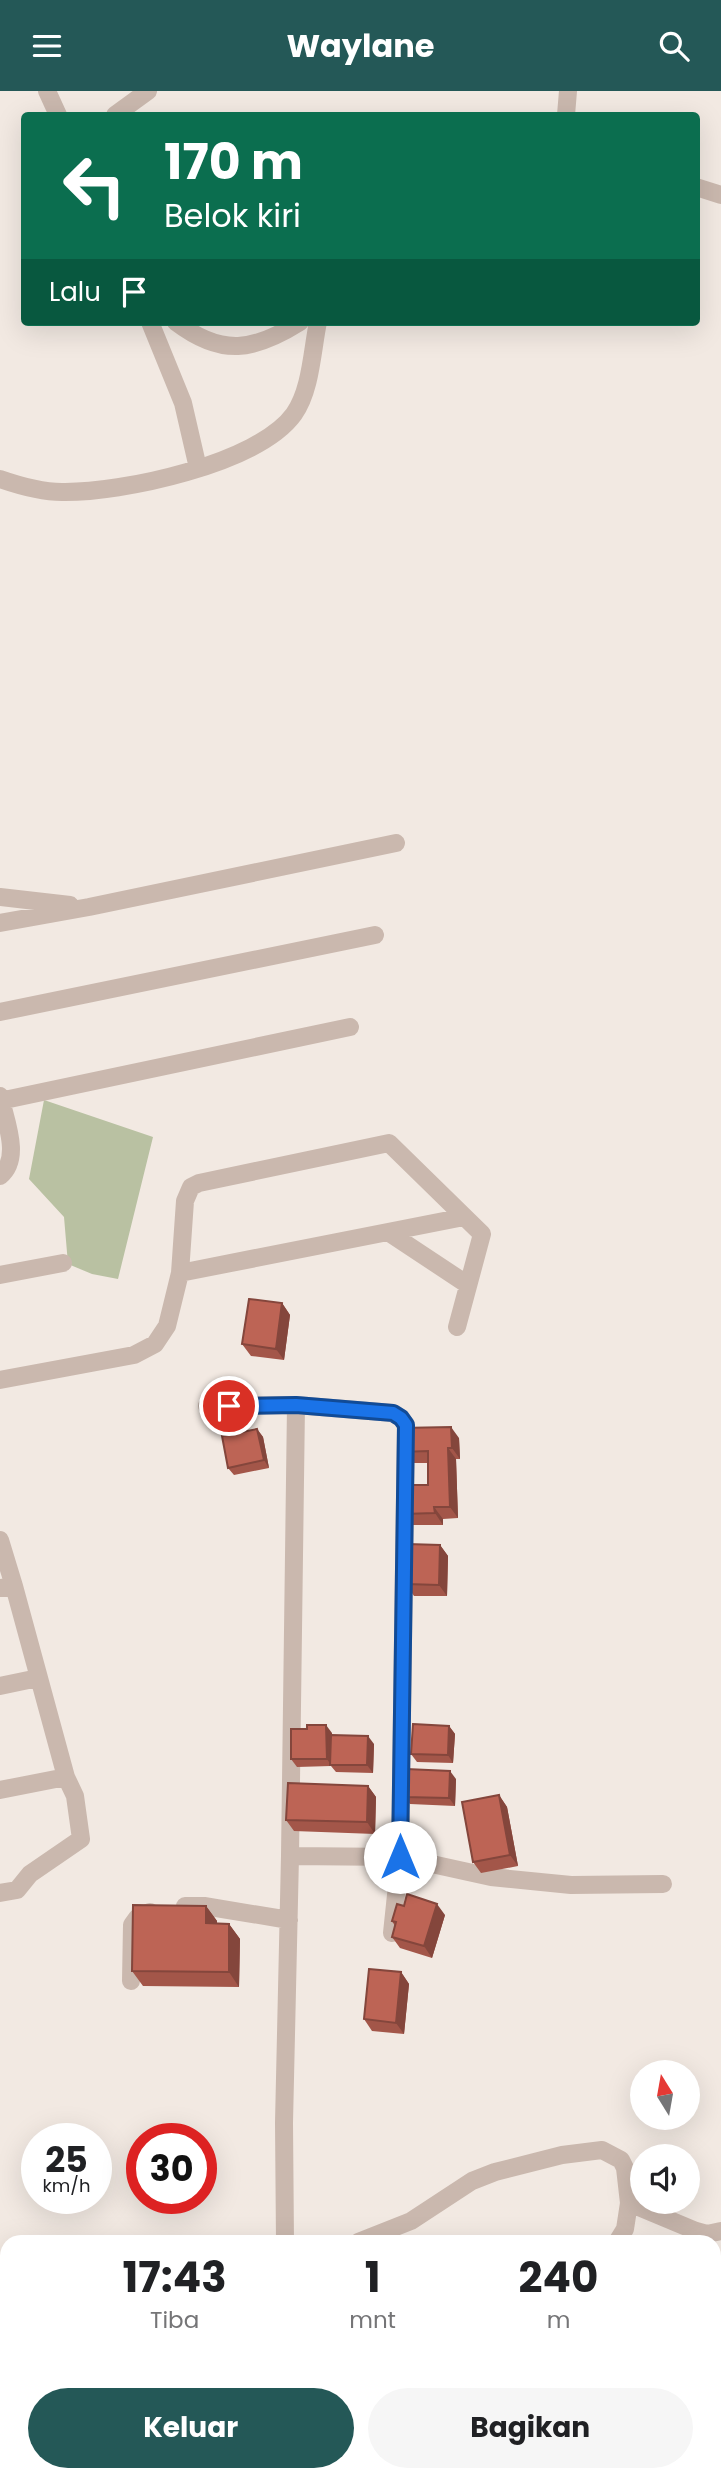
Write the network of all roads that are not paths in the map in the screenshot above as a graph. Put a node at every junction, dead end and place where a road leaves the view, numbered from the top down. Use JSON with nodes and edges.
{"nodes":[{"id":1,"x":47,"y":91,"type":"edge"},
{"id":2,"x":148,"y":91,"type":"edge"},
{"id":3,"x":568,"y":91,"type":"edge"},
{"id":4,"x":57,"y":112,"type":"edge"},
{"id":5,"x":119,"y":112,"type":"edge"},
{"id":6,"x":566,"y":112,"type":"edge"},
{"id":7,"x":700,"y":188,"type":"edge"},
{"id":8,"x":721,"y":195,"type":"edge"},
{"id":9,"x":152,"y":326,"type":"edge"},
{"id":10,"x":181,"y":326,"type":"edge"},
{"id":11,"x":294,"y":326,"type":"edge"},
{"id":12,"x":317,"y":326,"type":"edge"},
{"id":13,"x":198,"y":468,"type":"junction"},
{"id":14,"x":0,"y":479,"type":"edge"},
{"id":15,"x":396,"y":843,"type":"dead end"},
{"id":16,"x":0,"y":897,"type":"edge"},
{"id":17,"x":89,"y":907,"type":"junction"},
{"id":18,"x":0,"y":923,"type":"edge"},
{"id":19,"x":375,"y":935,"type":"dead end"},
{"id":20,"x":0,"y":1012,"type":"edge"},
{"id":21,"x":350,"y":1027,"type":"dead end"},
{"id":22,"x":0,"y":1099,"type":"edge"},
{"id":23,"x":0,"y":1176,"type":"edge"},
{"id":24,"x":464,"y":1217,"type":"junction"},
{"id":25,"x":388,"y":1232,"type":"junction"},
{"id":26,"x":63,"y":1263,"type":"dead end"},
{"id":27,"x":180,"y":1273,"type":"junction"},
{"id":28,"x":0,"y":1275,"type":"edge"},
{"id":29,"x":468,"y":1285,"type":"junction"},
{"id":30,"x":457,"y":1327,"type":"dead end"},
{"id":31,"x":0,"y":1380,"type":"edge"},
{"id":32,"x":296,"y":1405,"type":"junction"},
{"id":33,"x":207,"y":1406,"type":"dead end"},
{"id":34,"x":0,"y":1540,"type":"edge"},
{"id":35,"x":7,"y":1587,"type":"edge"},
{"id":36,"x":38,"y":1678,"type":"junction"},
{"id":37,"x":0,"y":1686,"type":"edge"},
{"id":38,"x":66,"y":1777,"type":"junction"},
{"id":39,"x":0,"y":1790,"type":"edge"},
{"id":40,"x":290,"y":1856,"type":"junction"},
{"id":41,"x":400,"y":1857,"type":"junction"},
{"id":42,"x":663,"y":1884,"type":"dead end"},
{"id":43,"x":0,"y":1893,"type":"edge"},
{"id":44,"x":289,"y":1920,"type":"junction"},
{"id":45,"x":392,"y":1933,"type":"edge"},
{"id":46,"x":131,"y":1981,"type":"edge"},
{"id":47,"x":629,"y":2203,"type":"junction"},
{"id":48,"x":721,"y":2231,"type":"edge"},
{"id":49,"x":285,"y":2235,"type":"edge"},
{"id":50,"x":376,"y":2235,"type":"edge"},
{"id":51,"x":621,"y":2235,"type":"edge"}],
"edges":[{"from":1,"to":4,"type":"street"},
{"from":2,"to":5,"type":"street"},
{"from":3,"to":6,"type":"street"},
{"from":7,"to":8,"type":"street"},
{"from":9,"to":13,"type":"street"},
{"from":10,"to":11,"type":"street"},
{"from":12,"to":13,"type":"street"},
{"from":13,"to":14,"type":"street"},
{"from":15,"to":17,"type":"street"},
{"from":16,"to":17,"type":"street"},
{"from":17,"to":18,"type":"street"},
{"from":19,"to":20,"type":"street"},
{"from":21,"to":22,"type":"street"},
{"from":22,"to":23,"type":"street"},
{"from":24,"to":25,"type":"street"},
{"from":24,"to":27,"type":"street"},
{"from":24,"to":29,"type":"street"},
{"from":25,"to":27,"type":"street"},
{"from":25,"to":29,"type":"street"},
{"from":26,"to":28,"type":"street"},
{"from":27,"to":31,"type":"street"},
{"from":29,"to":30,"type":"street"},
{"from":32,"to":33,"type":"street"},
{"from":32,"to":40,"type":"street"},
{"from":32,"to":41,"type":"street"},
{"from":34,"to":35,"type":"street"},
{"from":35,"to":36,"type":"street"},
{"from":36,"to":37,"type":"street"},
{"from":36,"to":38,"type":"street"},
{"from":38,"to":39,"type":"street"},
{"from":38,"to":43,"type":"street"},
{"from":40,"to":41,"type":"street"},
{"from":40,"to":44,"type":"street"},
{"from":41,"to":42,"type":"street"},
{"from":41,"to":45,"type":"street"},
{"from":44,"to":46,"type":"street"},
{"from":44,"to":49,"type":"street"},
{"from":47,"to":48,"type":"street"},
{"from":47,"to":50,"type":"street"},
{"from":47,"to":51,"type":"street"}]}
